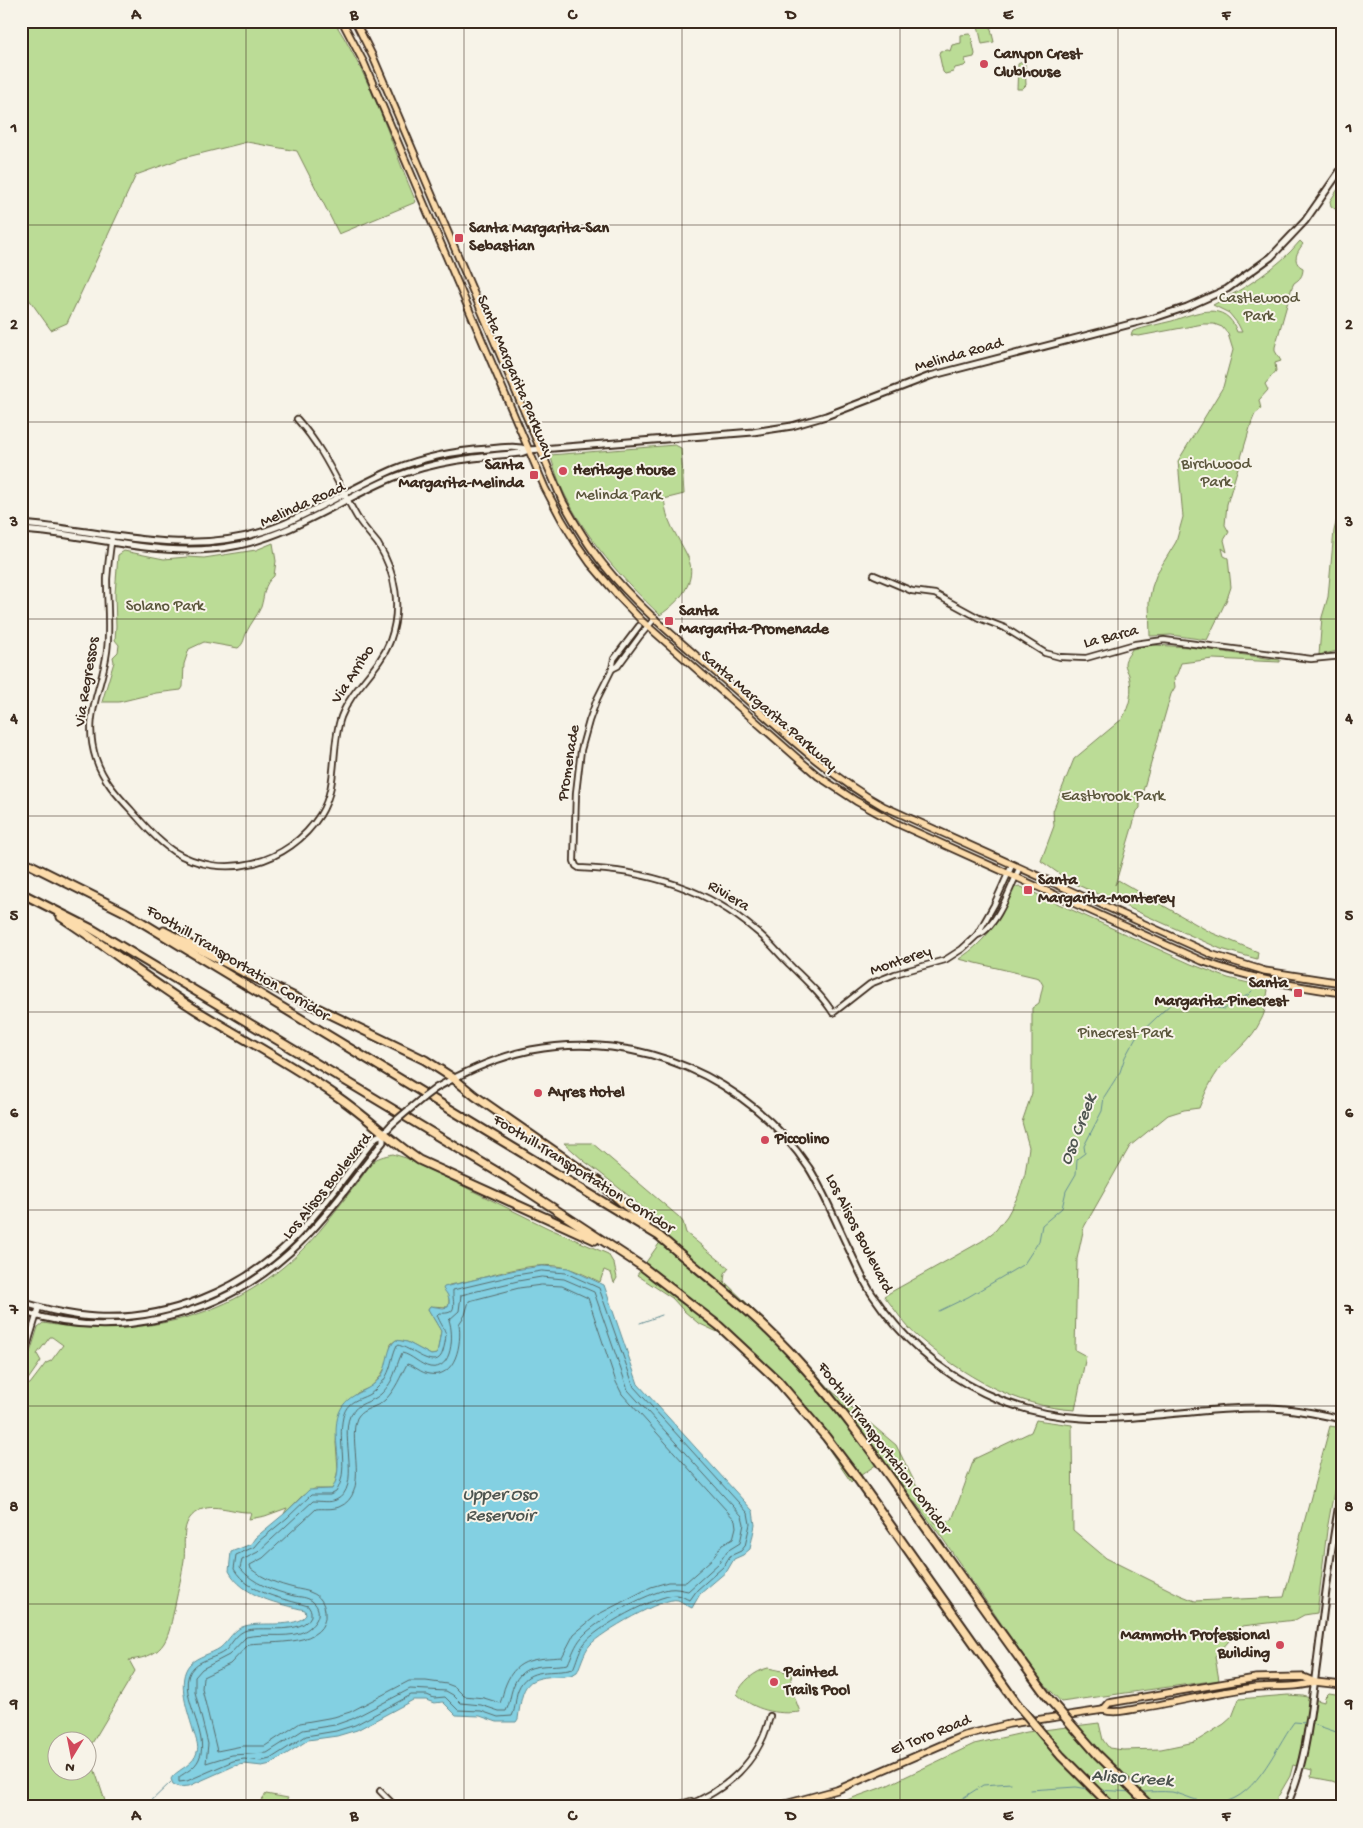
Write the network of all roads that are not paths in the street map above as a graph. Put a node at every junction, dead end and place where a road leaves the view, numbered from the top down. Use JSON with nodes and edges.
{"nodes":[{"id":1,"x":342,"y":21,"type":"edge"},
{"id":2,"x":355,"y":21,"type":"edge"},
{"id":3,"x":1342,"y":168,"type":"edge"},
{"id":4,"x":297,"y":419,"type":"dead end"},
{"id":5,"x":539,"y":449,"type":"junction"},
{"id":6,"x":529,"y":450,"type":"junction"},
{"id":7,"x":345,"y":493,"type":"junction"},
{"id":8,"x":348,"y":500,"type":"junction"},
{"id":9,"x":21,"y":524,"type":"edge"},
{"id":10,"x":21,"y":530,"type":"edge"},
{"id":11,"x":112,"y":536,"type":"junction"},
{"id":12,"x":111,"y":543,"type":"junction"},
{"id":13,"x":874,"y":575,"type":"dead end"},
{"id":14,"x":650,"y":613,"type":"junction"},
{"id":15,"x":655,"y":618,"type":"junction"},
{"id":16,"x":641,"y":623,"type":"junction"},
{"id":17,"x":649,"y":626,"type":"junction"},
{"id":18,"x":622,"y":648,"type":"junction"},
{"id":19,"x":628,"y":652,"type":"junction"},
{"id":20,"x":1342,"y":656,"type":"edge"},
{"id":21,"x":612,"y":669,"type":"junction"},
{"id":22,"x":183,"y":857,"type":"joint"},
{"id":23,"x":21,"y":860,"type":"edge"},
{"id":24,"x":1012,"y":865,"type":"junction"},
{"id":25,"x":576,"y":866,"type":"joint"},
{"id":26,"x":1019,"y":868,"type":"junction"},
{"id":27,"x":1008,"y":874,"type":"junction"},
{"id":28,"x":1015,"y":878,"type":"junction"},
{"id":29,"x":21,"y":893,"type":"edge"},
{"id":30,"x":29,"y":896,"type":"junction"},
{"id":31,"x":125,"y":912,"type":"junction"},
{"id":32,"x":986,"y":918,"type":"junction"},
{"id":33,"x":993,"y":922,"type":"junction"},
{"id":34,"x":977,"y":935,"type":"junction"},
{"id":35,"x":1342,"y":983,"type":"edge"},
{"id":36,"x":1342,"y":993,"type":"edge"},
{"id":37,"x":833,"y":1013,"type":"joint"},
{"id":38,"x":453,"y":1078,"type":"junction"},
{"id":39,"x":383,"y":1134,"type":"junction"},
{"id":40,"x":659,"y":1236,"type":"junction"},
{"id":41,"x":617,"y":1251,"type":"junction"},
{"id":42,"x":21,"y":1302,"type":"edge"},
{"id":43,"x":39,"y":1307,"type":"junction"},
{"id":44,"x":21,"y":1310,"type":"edge"},
{"id":45,"x":36,"y":1315,"type":"junction"},
{"id":46,"x":21,"y":1366,"type":"edge"},
{"id":47,"x":1342,"y":1419,"type":"edge"},
{"id":48,"x":1342,"y":1489,"type":"edge"},
{"id":49,"x":1315,"y":1682,"type":"junction"},
{"id":50,"x":1342,"y":1685,"type":"edge"},
{"id":51,"x":1103,"y":1710,"type":"junction"},
{"id":52,"x":770,"y":1716,"type":"dead end"},
{"id":53,"x":380,"y":1791,"type":"dead end"},
{"id":54,"x":694,"y":1801,"type":"junction"},
{"id":55,"x":396,"y":1807,"type":"edge"},
{"id":56,"x":670,"y":1807,"type":"edge"},
{"id":57,"x":683,"y":1807,"type":"edge"},
{"id":58,"x":774,"y":1807,"type":"edge"},
{"id":59,"x":1112,"y":1807,"type":"edge"},
{"id":60,"x":1151,"y":1807,"type":"edge"},
{"id":61,"x":1286,"y":1807,"type":"edge"}],
"edges":[{"from":1,"to":6,"type":"main road","name":"Santa Margarita Parkway"},
{"from":2,"to":5,"type":"main road","name":"Santa Margarita Parkway"},
{"from":3,"to":5,"type":"main road","name":"Melinda Road"},
{"from":4,"to":7,"type":"street","name":"Via Arribo"},
{"from":5,"to":6,"type":"main road","name":"Melinda Road"},
{"from":5,"to":14,"type":"main road","name":"Santa Margarita Parkway"},
{"from":6,"to":7,"type":"main road","name":"Melinda Road"},
{"from":6,"to":8,"type":"main road","name":"Melinda Road"},
{"from":6,"to":16,"type":"main road","name":"Santa Margarita Parkway"},
{"from":7,"to":8,"type":"street","name":"Via Arribo"},
{"from":7,"to":11,"type":"main road","name":"Melinda Road"},
{"from":8,"to":12,"type":"main road","name":"Melinda Road"},
{"from":8,"to":22,"type":"street","name":"Via Arribo"},
{"from":9,"to":11,"type":"main road","name":"Melinda Road"},
{"from":10,"to":12,"type":"main road","name":"Melinda Road"},
{"from":11,"to":12,"type":"street","name":"Via Regressos"},
{"from":12,"to":22,"type":"street","name":"Via Regressos"},
{"from":13,"to":20,"type":"street","name":"La Barca"},
{"from":14,"to":15,"type":"main road","name":"Santa Margarita Parkway"},
{"from":14,"to":16,"type":"street","name":"Promenade"},
{"from":15,"to":17,"type":"street","name":"Promenade"},
{"from":15,"to":24,"type":"main road","name":"Santa Margarita Parkway"},
{"from":16,"to":17,"type":"main road","name":"Santa Margarita Parkway"},
{"from":16,"to":18,"type":"street","name":"Promenade"},
{"from":17,"to":19,"type":"street","name":"Promenade"},
{"from":17,"to":27,"type":"main road","name":"Santa Margarita Parkway"},
{"from":18,"to":19,"type":"street"},
{"from":18,"to":21,"type":"street","name":"Promenade"},
{"from":19,"to":21,"type":"street","name":"Promenade"},
{"from":21,"to":25,"type":"street","name":"Promenade"},
{"from":23,"to":31,"type":"highway","name":"Foothill Transportation Corridor"},
{"from":24,"to":26,"type":"main road","name":"Santa Margarita Parkway"},
{"from":24,"to":27,"type":"street","name":"Monterey"},
{"from":25,"to":37,"type":"street","name":"Riviera"},
{"from":26,"to":28,"type":"street","name":"Monterey"},
{"from":26,"to":35,"type":"main road","name":"Santa Margarita Parkway"},
{"from":27,"to":28,"type":"main road","name":"Santa Margarita Parkway"},
{"from":27,"to":32,"type":"street","name":"Monterey"},
{"from":28,"to":33,"type":"street","name":"Monterey"},
{"from":28,"to":36,"type":"main road","name":"Santa Margarita Parkway"},
{"from":29,"to":30,"type":"highway"},
{"from":30,"to":39,"type":"highway"},
{"from":30,"to":41,"type":"highway"},
{"from":31,"to":38,"type":"highway"},
{"from":31,"to":40,"type":"highway","name":"Foothill Transportation Corridor"},
{"from":32,"to":33,"type":"street"},
{"from":32,"to":34,"type":"street","name":"Monterey"},
{"from":33,"to":34,"type":"street","name":"Monterey"},
{"from":34,"to":37,"type":"street","name":"Monterey"},
{"from":38,"to":39,"type":"main road","name":"Los Alisos Boulevard","bridge":true},
{"from":38,"to":40,"type":"highway"},
{"from":38,"to":47,"type":"main road","name":"Los Alisos Boulevard"},
{"from":39,"to":41,"type":"highway"},
{"from":39,"to":43,"type":"main road","name":"Los Alisos Boulevard"},
{"from":39,"to":45,"type":"main road","name":"Los Alisos Boulevard"},
{"from":40,"to":60,"type":"highway","name":"Foothill Transportation Corridor","bridge":true},
{"from":41,"to":59,"type":"highway","bridge":true},
{"from":42,"to":43,"type":"main road"},
{"from":43,"to":45,"type":"street"},
{"from":44,"to":45,"type":"main road"},
{"from":45,"to":46,"type":"street"},
{"from":48,"to":49,"type":"main road"},
{"from":49,"to":50,"type":"main road","name":"El Toro Road"},
{"from":49,"to":51,"type":"main road","name":"El Toro Road"},
{"from":49,"to":51,"type":"main road","name":"El Toro Road"},
{"from":49,"to":61,"type":"main road"},
{"from":51,"to":58,"type":"main road","name":"El Toro Road"},
{"from":52,"to":54,"type":"street"},
{"from":53,"to":55,"type":"street"},
{"from":54,"to":56,"type":"street"},
{"from":54,"to":57,"type":"street"}]}
